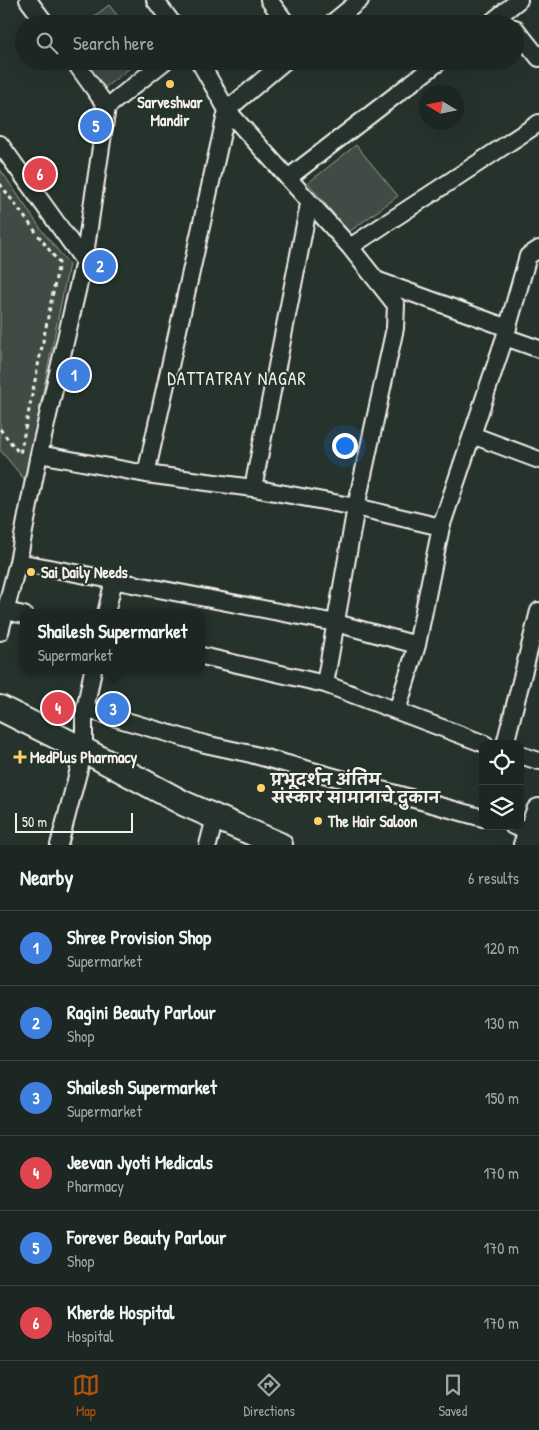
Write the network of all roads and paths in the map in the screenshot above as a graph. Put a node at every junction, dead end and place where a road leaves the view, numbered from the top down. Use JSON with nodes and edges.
{"nodes":[{"id":1,"x":28,"y":0,"type":"edge"},
{"id":2,"x":155,"y":0,"type":"edge"},
{"id":3,"x":269,"y":0,"type":"edge"},
{"id":4,"x":360,"y":0,"type":"edge"},
{"id":5,"x":519,"y":0,"type":"edge"},
{"id":6,"x":39,"y":15,"type":"edge"},
{"id":7,"x":166,"y":15,"type":"edge"},
{"id":8,"x":280,"y":15,"type":"edge"},
{"id":9,"x":342,"y":15,"type":"edge"},
{"id":10,"x":510,"y":15,"type":"edge"},
{"id":11,"x":524,"y":39,"type":"edge"},
{"id":12,"x":539,"y":58,"type":"edge"},
{"id":13,"x":81,"y":70,"type":"edge"},
{"id":14,"x":154,"y":70,"type":"edge"},
{"id":15,"x":204,"y":70,"type":"edge"},
{"id":16,"x":274,"y":70,"type":"edge"},
{"id":17,"x":428,"y":70,"type":"edge"},
{"id":18,"x":108,"y":107,"type":"junction"},
{"id":19,"x":226,"y":110,"type":"junction"},
{"id":20,"x":539,"y":123,"type":"edge"},
{"id":21,"x":0,"y":144,"type":"edge"},
{"id":22,"x":288,"y":178,"type":"junction"},
{"id":23,"x":0,"y":184,"type":"edge"},
{"id":24,"x":309,"y":204,"type":"junction"},
{"id":25,"x":350,"y":247,"type":"junction"},
{"id":26,"x":539,"y":249,"type":"edge"},
{"id":27,"x":84,"y":261,"type":"junction"},
{"id":28,"x":376,"y":280,"type":"junction"},
{"id":29,"x":506,"y":333,"type":"junction"},
{"id":30,"x":539,"y":349,"type":"edge"},
{"id":31,"x":0,"y":429,"type":"edge"},
{"id":32,"x":472,"y":435,"type":"junction"},
{"id":33,"x":39,"y":454,"type":"junction"},
{"id":34,"x":539,"y":460,"type":"edge"},
{"id":35,"x":146,"y":474,"type":"junction"},
{"id":36,"x":252,"y":488,"type":"junction"},
{"id":37,"x":356,"y":507,"type":"junction"},
{"id":38,"x":441,"y":527,"type":"junction"},
{"id":39,"x":18,"y":562,"type":"junction"},
{"id":40,"x":114,"y":580,"type":"junction"},
{"id":41,"x":107,"y":609,"type":"edge"},
{"id":42,"x":5,"y":611,"type":"junction"},
{"id":43,"x":539,"y":611,"type":"edge"},
{"id":44,"x":20,"y":614,"type":"edge"},
{"id":45,"x":336,"y":623,"type":"junction"},
{"id":46,"x":0,"y":632,"type":"edge"},
{"id":47,"x":418,"y":645,"type":"junction"},
{"id":48,"x":205,"y":657,"type":"edge"},
{"id":49,"x":92,"y":674,"type":"edge"},
{"id":50,"x":325,"y":684,"type":"junction"},
{"id":51,"x":0,"y":708,"type":"edge"},
{"id":52,"x":85,"y":709,"type":"junction"},
{"id":53,"x":397,"y":711,"type":"junction"},
{"id":54,"x":506,"y":740,"type":"edge"},
{"id":55,"x":479,"y":742,"type":"edge"},
{"id":56,"x":84,"y":750,"type":"junction"},
{"id":57,"x":524,"y":756,"type":"edge"},
{"id":58,"x":539,"y":761,"type":"edge"},
{"id":59,"x":479,"y":817,"type":"edge"},
{"id":60,"x":215,"y":818,"type":"junction"},
{"id":61,"x":59,"y":845,"type":"edge"},
{"id":62,"x":208,"y":845,"type":"edge"},
{"id":63,"x":280,"y":845,"type":"edge"}],
"edges":[{"from":1,"to":6,"type":"street"},
{"from":2,"to":7,"type":"street"},
{"from":3,"to":8,"type":"street"},
{"from":4,"to":9,"type":"street"},
{"from":5,"to":10,"type":"street"},
{"from":11,"to":12,"type":"street"},
{"from":13,"to":18,"type":"street"},
{"from":14,"to":18,"type":"street"},
{"from":15,"to":19,"type":"street"},
{"from":16,"to":19,"type":"street"},
{"from":17,"to":22,"type":"street"},
{"from":18,"to":27,"type":"street"},
{"from":19,"to":22,"type":"street"},
{"from":19,"to":35,"type":"street"},
{"from":20,"to":25,"type":"street"},
{"from":21,"to":27,"type":"street"},
{"from":22,"to":24,"type":"street"},
{"from":23,"to":31,"type":"path"},
{"from":24,"to":25,"type":"street"},
{"from":24,"to":36,"type":"street"},
{"from":25,"to":28,"type":"street"},
{"from":26,"to":29,"type":"street"},
{"from":27,"to":33,"type":"street"},
{"from":28,"to":29,"type":"street"},
{"from":28,"to":37,"type":"street"},
{"from":29,"to":30,"type":"street"},
{"from":29,"to":32,"type":"street"},
{"from":32,"to":34,"type":"street"},
{"from":32,"to":38,"type":"street"},
{"from":33,"to":35,"type":"street"},
{"from":33,"to":39,"type":"street"},
{"from":35,"to":36,"type":"street"},
{"from":36,"to":37,"type":"street"},
{"from":37,"to":38,"type":"street"},
{"from":37,"to":45,"type":"street"},
{"from":38,"to":47,"type":"street"},
{"from":39,"to":40,"type":"street"},
{"from":39,"to":42,"type":"street"},
{"from":40,"to":41,"type":"street"},
{"from":40,"to":45,"type":"street"},
{"from":42,"to":44,"type":"street"},
{"from":42,"to":46,"type":"street"},
{"from":43,"to":54,"type":"street"},
{"from":45,"to":47,"type":"street"},
{"from":45,"to":50,"type":"street"},
{"from":47,"to":53,"type":"street"},
{"from":48,"to":50,"type":"street"},
{"from":49,"to":52,"type":"street"},
{"from":50,"to":53,"type":"street"},
{"from":51,"to":56,"type":"main road"},
{"from":52,"to":56,"type":"street"},
{"from":52,"to":59,"type":"street"},
{"from":53,"to":55,"type":"street"},
{"from":56,"to":60,"type":"main road"},
{"from":56,"to":61,"type":"street"},
{"from":57,"to":58,"type":"street"},
{"from":60,"to":62,"type":"street"},
{"from":60,"to":63,"type":"main road"}]}
